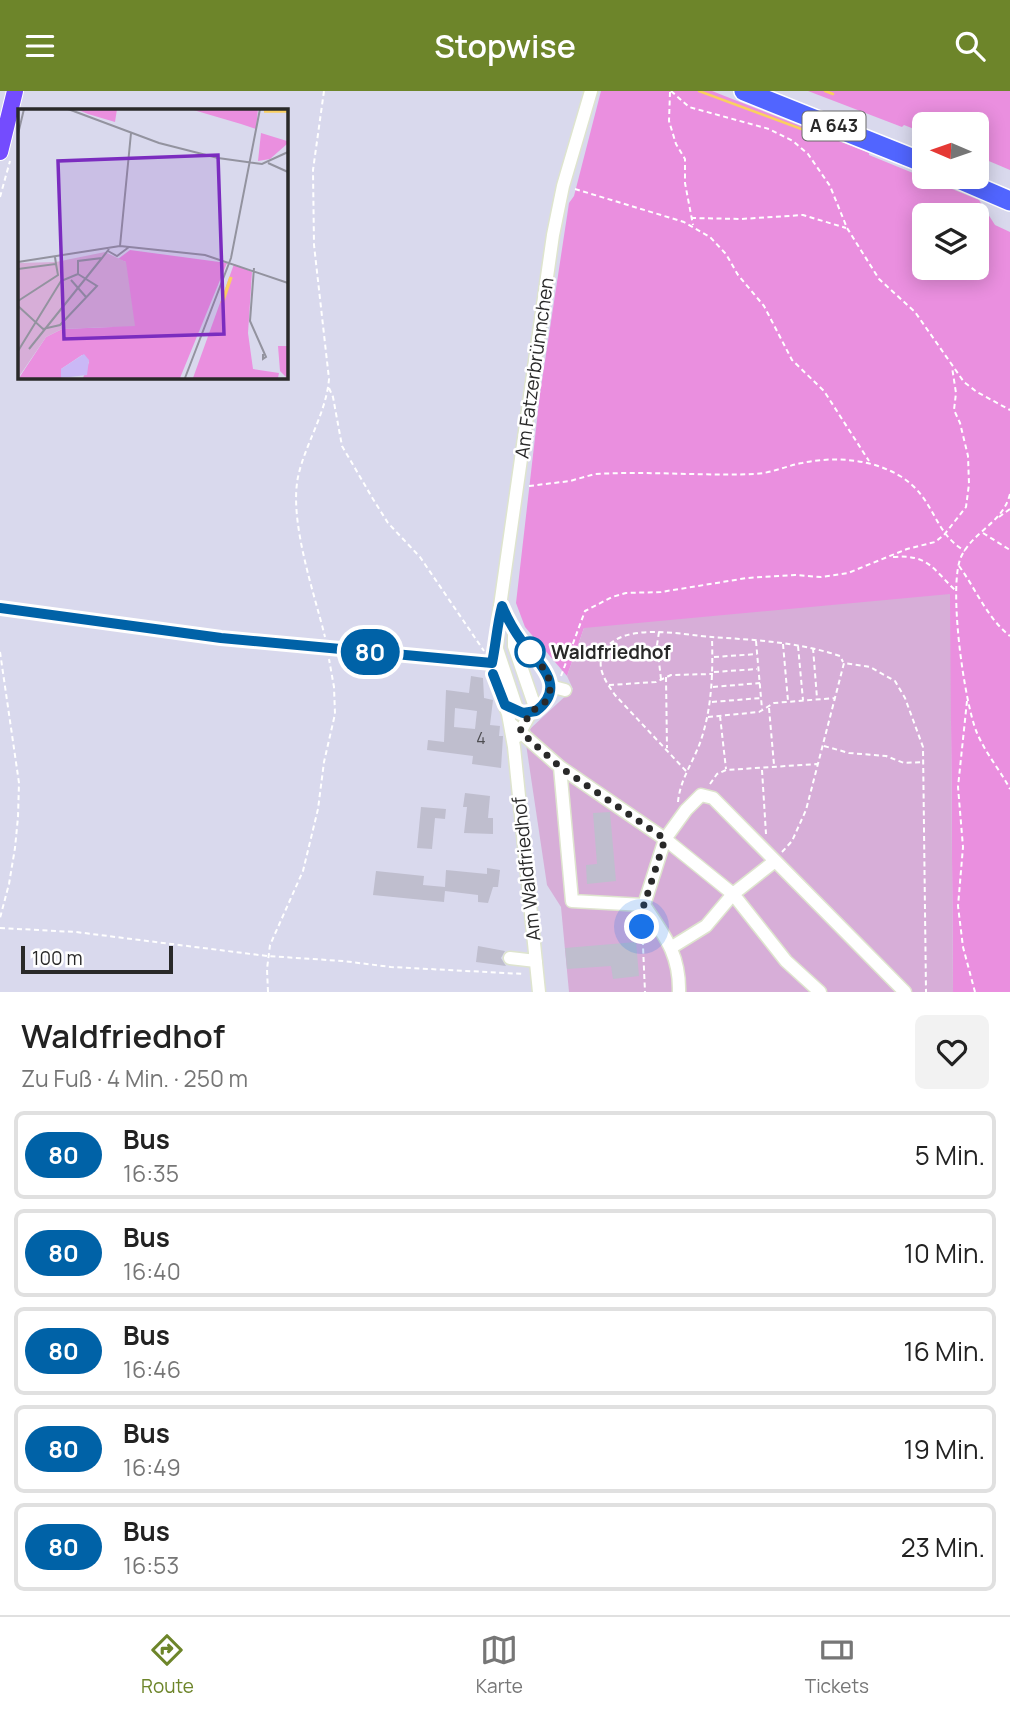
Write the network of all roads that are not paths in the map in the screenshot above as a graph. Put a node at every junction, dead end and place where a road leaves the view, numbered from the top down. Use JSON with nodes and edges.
{"nodes":[{"id":1,"x":15,"y":91,"type":"edge"},
{"id":2,"x":591,"y":91,"type":"edge"},
{"id":3,"x":744,"y":91,"type":"edge"},
{"id":4,"x":776,"y":91,"type":"edge"},
{"id":5,"x":912,"y":146,"type":"edge"},
{"id":6,"x":0,"y":152,"type":"edge"},
{"id":7,"x":912,"y":158,"type":"edge"},
{"id":8,"x":989,"y":179,"type":"edge"},
{"id":9,"x":1010,"y":188,"type":"edge"},
{"id":10,"x":982,"y":189,"type":"edge"},
{"id":11,"x":1010,"y":201,"type":"edge"},
{"id":12,"x":502,"y":606,"type":"junction"},
{"id":13,"x":0,"y":608,"type":"edge"},
{"id":14,"x":520,"y":647,"type":"junction"},
{"id":15,"x":496,"y":649,"type":"junction"},
{"id":16,"x":492,"y":663,"type":"junction"},
{"id":17,"x":553,"y":682,"type":"junction"},
{"id":18,"x":565,"y":690,"type":"dead end"},
{"id":19,"x":505,"y":705,"type":"junction"},
{"id":20,"x":528,"y":712,"type":"junction"},
{"id":21,"x":515,"y":727,"type":"junction"},
{"id":22,"x":560,"y":767,"type":"junction"},
{"id":23,"x":665,"y":839,"type":"junction"},
{"id":24,"x":771,"y":857,"type":"junction"},
{"id":25,"x":733,"y":894,"type":"junction"},
{"id":26,"x":642,"y":905,"type":"junction"},
{"id":27,"x":672,"y":947,"type":"junction"},
{"id":28,"x":510,"y":958,"type":"dead end"},
{"id":29,"x":536,"y":961,"type":"junction"},
{"id":30,"x":539,"y":992,"type":"edge"},
{"id":31,"x":679,"y":992,"type":"edge"},
{"id":32,"x":820,"y":992,"type":"edge"},
{"id":33,"x":905,"y":992,"type":"edge"}],
"edges":[{"from":1,"to":6,"type":"main road"},
{"from":2,"to":12,"type":"street","name":"Am Fatzerbrünnchen"},
{"from":3,"to":7,"type":"highway","number":"A 643"},
{"from":4,"to":5,"type":"highway","number":"A 643"},
{"from":8,"to":9,"type":"highway"},
{"from":10,"to":11,"type":"highway"},
{"from":12,"to":14,"type":"street"},
{"from":12,"to":15,"type":"street","name":"Am Fatzerbrünnchen"},
{"from":13,"to":16,"type":"street"},
{"from":14,"to":15,"type":"street"},
{"from":14,"to":17,"type":"street"},
{"from":14,"to":20,"type":"street"},
{"from":15,"to":16,"type":"street"},
{"from":15,"to":20,"type":"street"},
{"from":16,"to":19,"type":"street","name":"Am Waldfriedhof"},
{"from":17,"to":18,"type":"street"},
{"from":17,"to":20,"type":"street"},
{"from":19,"to":20,"type":"street"},
{"from":19,"to":21,"type":"street","name":"Am Waldfriedhof"},
{"from":20,"to":21,"type":"street"},
{"from":21,"to":22,"type":"street"},
{"from":21,"to":29,"type":"street","name":"Am Waldfriedhof"},
{"from":22,"to":23,"type":"street"},
{"from":22,"to":26,"type":"street"},
{"from":23,"to":24,"type":"street"},
{"from":23,"to":25,"type":"street"},
{"from":23,"to":26,"type":"street"},
{"from":24,"to":25,"type":"street"},
{"from":24,"to":33,"type":"street"},
{"from":25,"to":27,"type":"street"},
{"from":25,"to":32,"type":"street"},
{"from":26,"to":27,"type":"street"},
{"from":27,"to":31,"type":"street"},
{"from":28,"to":29,"type":"street"},
{"from":29,"to":30,"type":"street","name":"Am Waldfriedhof"}]}
